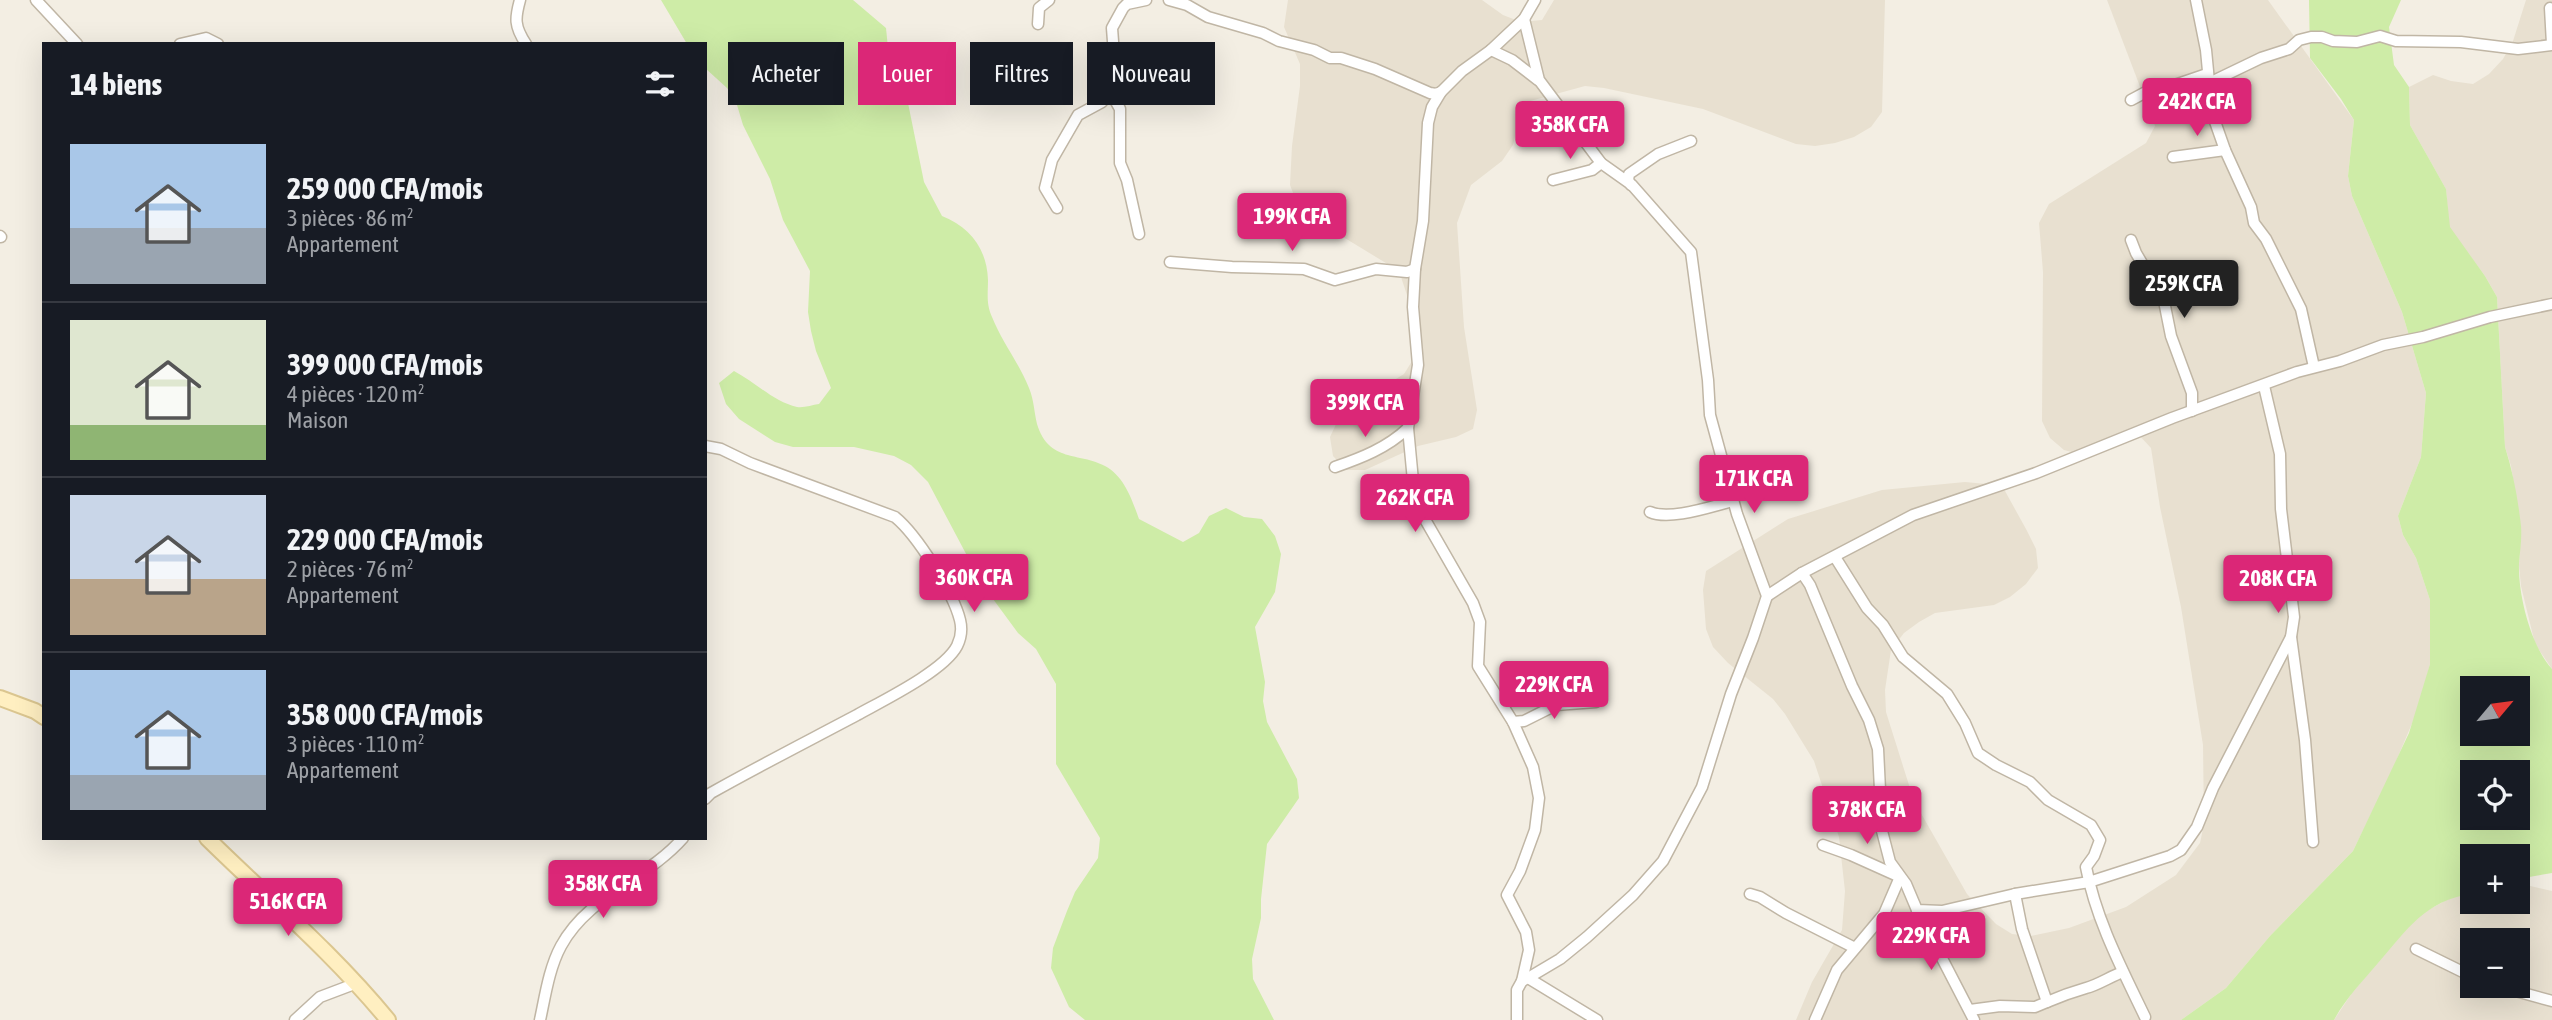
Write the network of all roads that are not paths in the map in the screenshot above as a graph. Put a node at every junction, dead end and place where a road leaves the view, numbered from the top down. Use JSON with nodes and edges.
{"nodes":[{"id":1,"x":36,"y":0,"type":"edge"},
{"id":2,"x":520,"y":0,"type":"edge"},
{"id":3,"x":1049,"y":0,"type":"edge"},
{"id":4,"x":1146,"y":0,"type":"edge"},
{"id":5,"x":1169,"y":0,"type":"edge"},
{"id":6,"x":1535,"y":0,"type":"edge"},
{"id":7,"x":2196,"y":0,"type":"edge"},
{"id":8,"x":1127,"y":2,"type":"edge"},
{"id":9,"x":2550,"y":8,"type":"dead end"},
{"id":10,"x":1524,"y":19,"type":"junction"},
{"id":11,"x":1038,"y":24,"type":"dead end"},
{"id":12,"x":75,"y":42,"type":"edge"},
{"id":13,"x":189,"y":42,"type":"edge"},
{"id":14,"x":214,"y":42,"type":"edge"},
{"id":15,"x":525,"y":42,"type":"edge"},
{"id":16,"x":1113,"y":42,"type":"edge"},
{"id":17,"x":2552,"y":44,"type":"edge"},
{"id":18,"x":1491,"y":50,"type":"junction"},
{"id":19,"x":2208,"y":78,"type":"junction"},
{"id":20,"x":1539,"y":80,"type":"junction"},
{"id":21,"x":1441,"y":92,"type":"junction"},
{"id":22,"x":2131,"y":100,"type":"dead end"},
{"id":23,"x":1096,"y":105,"type":"edge"},
{"id":24,"x":1118,"y":105,"type":"edge"},
{"id":25,"x":1691,"y":141,"type":"dead end"},
{"id":26,"x":2225,"y":150,"type":"junction"},
{"id":27,"x":2173,"y":157,"type":"dead end"},
{"id":28,"x":1601,"y":163,"type":"junction"},
{"id":29,"x":1553,"y":180,"type":"dead end"},
{"id":30,"x":1632,"y":185,"type":"junction"},
{"id":31,"x":1056,"y":208,"type":"dead end"},
{"id":32,"x":1139,"y":234,"type":"dead end"},
{"id":33,"x":2132,"y":240,"type":"dead end"},
{"id":34,"x":1170,"y":262,"type":"dead end"},
{"id":35,"x":1415,"y":269,"type":"junction"},
{"id":36,"x":2552,"y":304,"type":"edge"},
{"id":37,"x":2314,"y":367,"type":"junction"},
{"id":38,"x":2264,"y":386,"type":"junction"},
{"id":39,"x":2192,"y":411,"type":"junction"},
{"id":40,"x":1408,"y":428,"type":"junction"},
{"id":41,"x":707,"y":446,"type":"edge"},
{"id":42,"x":1335,"y":467,"type":"dead end"},
{"id":43,"x":1733,"y":501,"type":"junction"},
{"id":44,"x":1650,"y":512,"type":"dead end"},
{"id":45,"x":1835,"y":557,"type":"junction"},
{"id":46,"x":1801,"y":573,"type":"junction"},
{"id":47,"x":1766,"y":596,"type":"junction"},
{"id":48,"x":2291,"y":637,"type":"junction"},
{"id":49,"x":0,"y":698,"type":"edge"},
{"id":50,"x":1596,"y":702,"type":"dead end"},
{"id":51,"x":42,"y":716,"type":"edge"},
{"id":52,"x":1513,"y":722,"type":"junction"},
{"id":53,"x":707,"y":797,"type":"edge"},
{"id":54,"x":209,"y":840,"type":"edge"},
{"id":55,"x":681,"y":840,"type":"edge"},
{"id":56,"x":2313,"y":842,"type":"dead end"},
{"id":57,"x":1823,"y":845,"type":"dead end"},
{"id":58,"x":1900,"y":877,"type":"junction"},
{"id":59,"x":2089,"y":882,"type":"junction"},
{"id":60,"x":1750,"y":894,"type":"dead end"},
{"id":61,"x":2015,"y":894,"type":"junction"},
{"id":62,"x":1917,"y":910,"type":"junction"},
{"id":63,"x":1855,"y":948,"type":"junction"},
{"id":64,"x":2416,"y":949,"type":"dead end"},
{"id":65,"x":2460,"y":971,"type":"edge"},
{"id":66,"x":2123,"y":972,"type":"junction"},
{"id":67,"x":1525,"y":979,"type":"junction"},
{"id":68,"x":357,"y":983,"type":"junction"},
{"id":69,"x":2530,"y":995,"type":"edge"},
{"id":70,"x":2552,"y":1001,"type":"edge"},
{"id":71,"x":2048,"y":1002,"type":"junction"},
{"id":72,"x":1972,"y":1015,"type":"edge"},
{"id":73,"x":2145,"y":1017,"type":"dead end"},
{"id":74,"x":295,"y":1020,"type":"edge"},
{"id":75,"x":388,"y":1020,"type":"edge"},
{"id":76,"x":540,"y":1020,"type":"edge"},
{"id":77,"x":1517,"y":1020,"type":"edge"},
{"id":78,"x":1597,"y":1020,"type":"edge"},
{"id":79,"x":1815,"y":1020,"type":"edge"}],
"edges":[{"from":1,"to":12,"type":"street"},
{"from":2,"to":15,"type":"street"},
{"from":3,"to":11,"type":"street"},
{"from":4,"to":8,"type":"street"},
{"from":5,"to":21,"type":"street"},
{"from":6,"to":10,"type":"street"},
{"from":7,"to":19,"type":"street"},
{"from":8,"to":16,"type":"street"},
{"from":9,"to":17,"type":"street"},
{"from":10,"to":18,"type":"street"},
{"from":10,"to":20,"type":"street"},
{"from":13,"to":14,"type":"street"},
{"from":17,"to":19,"type":"street"},
{"from":18,"to":20,"type":"street"},
{"from":18,"to":21,"type":"street"},
{"from":19,"to":22,"type":"street"},
{"from":19,"to":26,"type":"street"},
{"from":20,"to":28,"type":"street"},
{"from":21,"to":35,"type":"street"},
{"from":23,"to":31,"type":"street"},
{"from":24,"to":32,"type":"street"},
{"from":25,"to":30,"type":"street"},
{"from":26,"to":27,"type":"street"},
{"from":26,"to":37,"type":"street"},
{"from":28,"to":29,"type":"street"},
{"from":28,"to":30,"type":"street"},
{"from":30,"to":43,"type":"street"},
{"from":33,"to":39,"type":"street"},
{"from":34,"to":35,"type":"street"},
{"from":35,"to":40,"type":"street"},
{"from":36,"to":37,"type":"street"},
{"from":37,"to":38,"type":"street"},
{"from":38,"to":39,"type":"street"},
{"from":38,"to":48,"type":"street"},
{"from":39,"to":45,"type":"street"},
{"from":40,"to":42,"type":"street"},
{"from":40,"to":52,"type":"street"},
{"from":41,"to":53,"type":"street"},
{"from":43,"to":44,"type":"street"},
{"from":43,"to":47,"type":"street"},
{"from":45,"to":46,"type":"street"},
{"from":45,"to":59,"type":"street"},
{"from":46,"to":47,"type":"street"},
{"from":46,"to":58,"type":"street"},
{"from":47,"to":67,"type":"street"},
{"from":48,"to":56,"type":"street"},
{"from":48,"to":59,"type":"street"},
{"from":49,"to":51,"type":"street"},
{"from":50,"to":52,"type":"street"},
{"from":52,"to":67,"type":"street"},
{"from":54,"to":68,"type":"street"},
{"from":55,"to":76,"type":"street"},
{"from":57,"to":58,"type":"street"},
{"from":58,"to":62,"type":"street"},
{"from":58,"to":63,"type":"street"},
{"from":59,"to":61,"type":"street"},
{"from":59,"to":66,"type":"street"},
{"from":60,"to":63,"type":"street"},
{"from":61,"to":62,"type":"street"},
{"from":61,"to":71,"type":"street"},
{"from":62,"to":72,"type":"street"},
{"from":63,"to":79,"type":"street"},
{"from":64,"to":65,"type":"street"},
{"from":66,"to":71,"type":"street"},
{"from":66,"to":73,"type":"street"},
{"from":67,"to":77,"type":"street"},
{"from":67,"to":78,"type":"street"},
{"from":68,"to":74,"type":"street"},
{"from":68,"to":75,"type":"street"},
{"from":69,"to":70,"type":"street"},
{"from":71,"to":72,"type":"street"}]}
